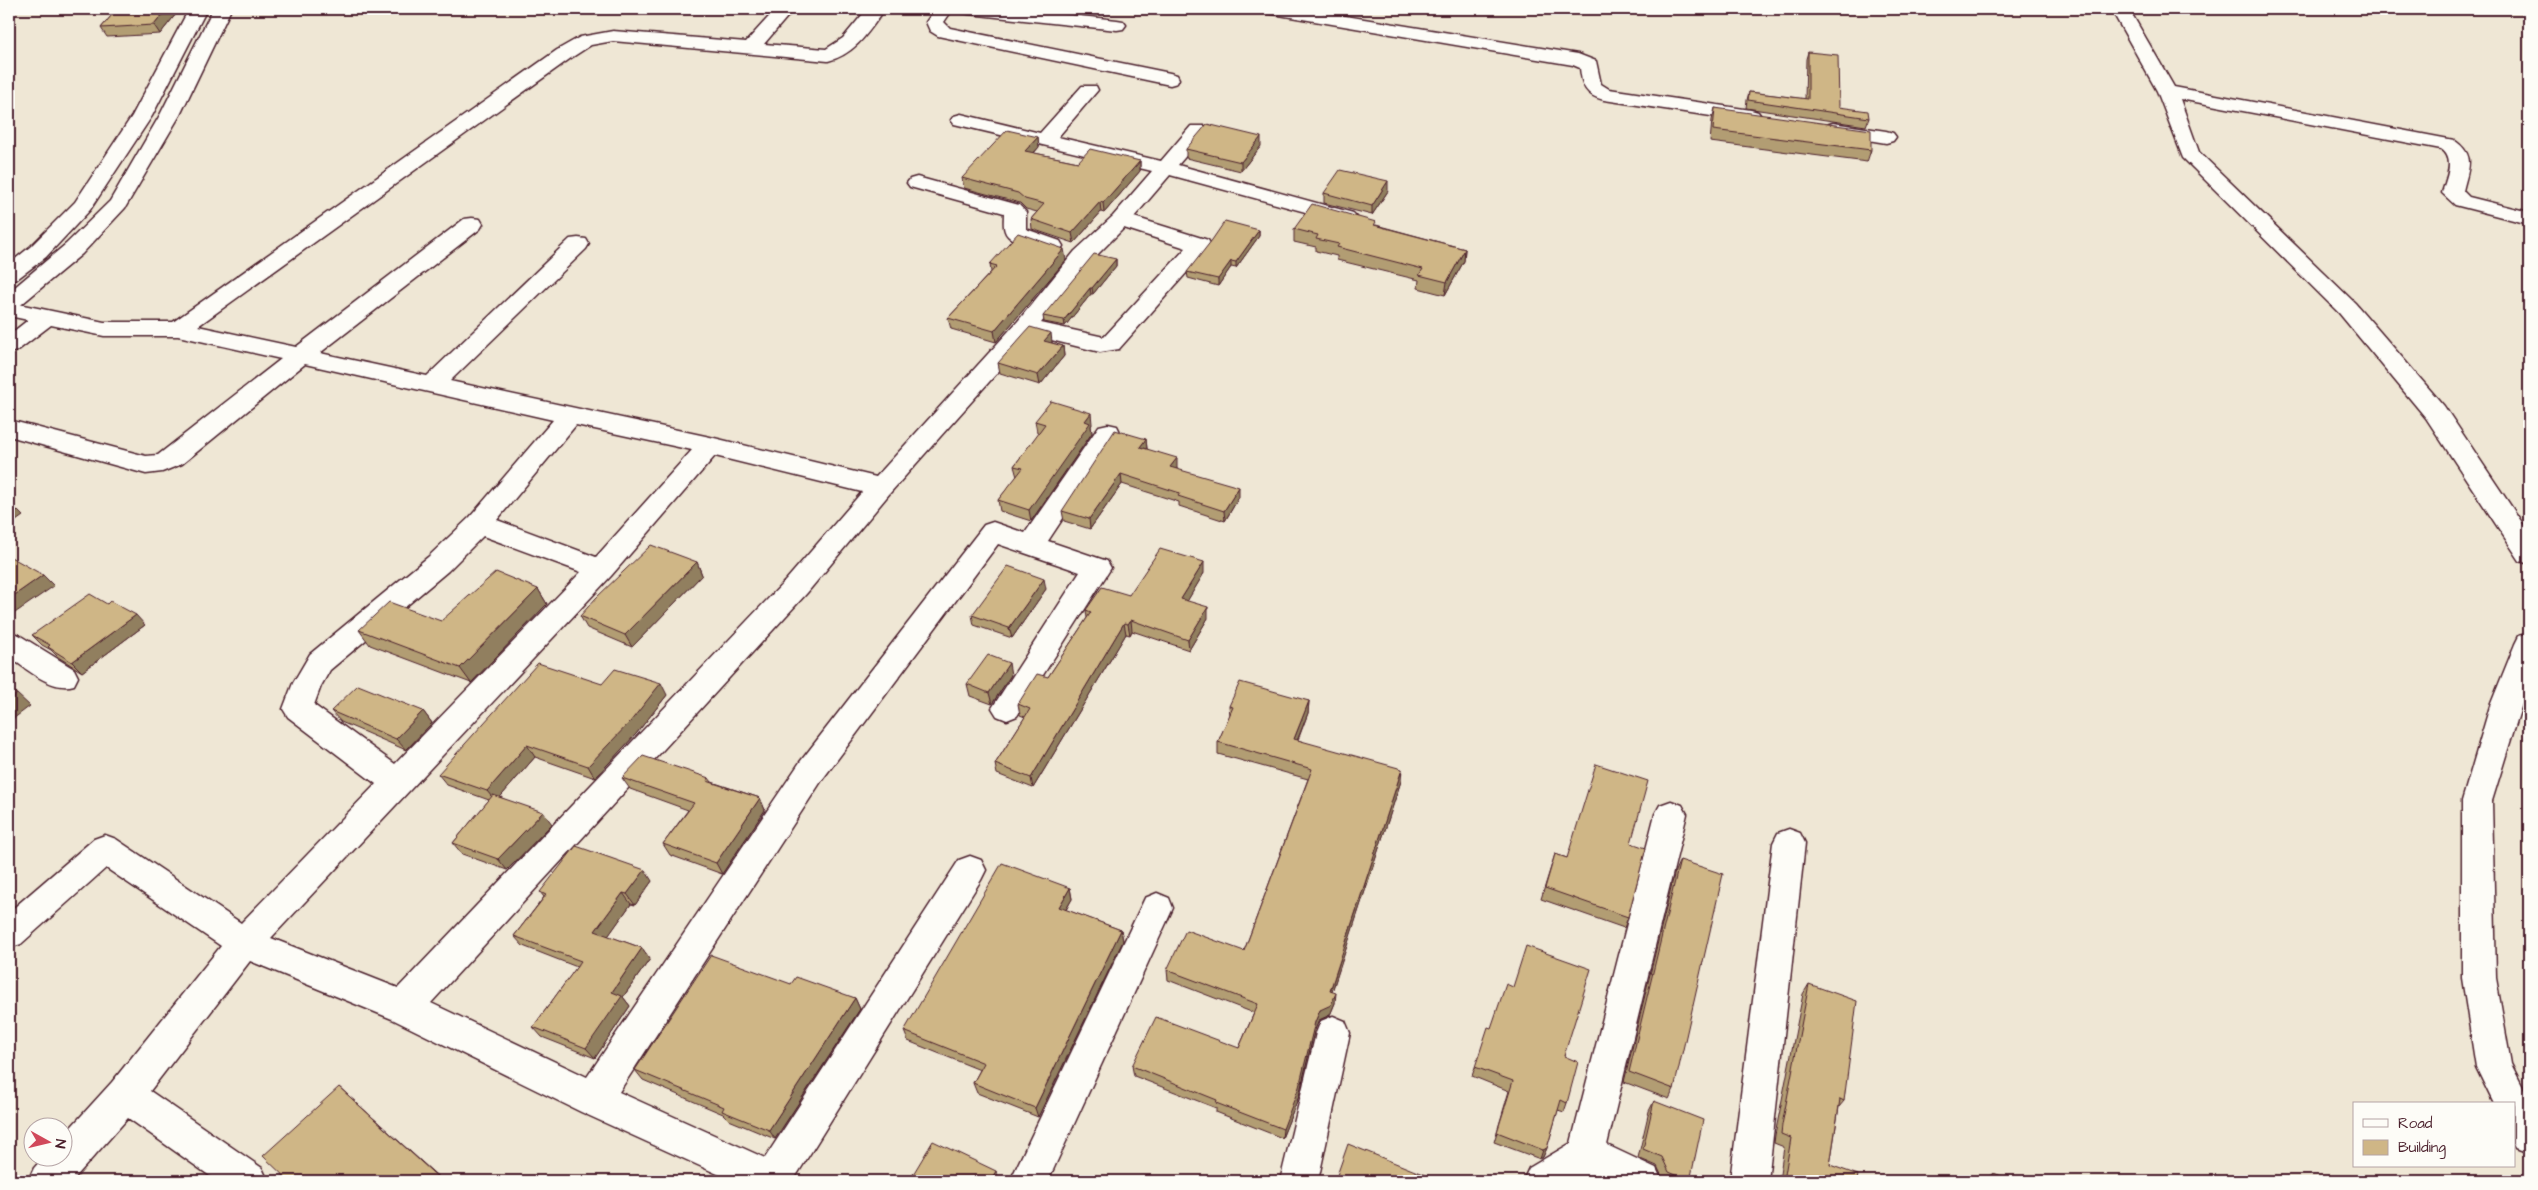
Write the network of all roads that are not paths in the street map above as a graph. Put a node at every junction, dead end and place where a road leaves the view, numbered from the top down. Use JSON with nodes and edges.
{"nodes":[{"id":1,"x":198,"y":9,"type":"edge"},
{"id":2,"x":222,"y":9,"type":"edge"},
{"id":3,"x":785,"y":9,"type":"edge"},
{"id":4,"x":876,"y":9,"type":"edge"},
{"id":5,"x":944,"y":9,"type":"edge"},
{"id":6,"x":969,"y":9,"type":"edge"},
{"id":7,"x":1273,"y":9,"type":"edge"},
{"id":8,"x":2120,"y":9,"type":"edge"},
{"id":9,"x":1039,"y":12,"type":"edge"},
{"id":10,"x":1117,"y":25,"type":"dead end"},
{"id":11,"x":751,"y":48,"type":"junction"},
{"id":12,"x":1170,"y":79,"type":"dead end"},
{"id":13,"x":1089,"y":90,"type":"dead end"},
{"id":14,"x":2167,"y":91,"type":"junction"},
{"id":15,"x":1769,"y":119,"type":"edge"},
{"id":16,"x":961,"y":120,"type":"dead end"},
{"id":17,"x":1818,"y":126,"type":"edge"},
{"id":18,"x":1198,"y":130,"type":"dead end"},
{"id":19,"x":1886,"y":137,"type":"dead end"},
{"id":20,"x":1044,"y":139,"type":"junction"},
{"id":21,"x":1166,"y":168,"type":"junction"},
{"id":22,"x":918,"y":183,"type":"dead end"},
{"id":23,"x":2529,"y":218,"type":"edge"},
{"id":24,"x":1120,"y":220,"type":"junction"},
{"id":25,"x":1363,"y":222,"type":"edge"},
{"id":26,"x":472,"y":224,"type":"dead end"},
{"id":27,"x":578,"y":244,"type":"dead end"},
{"id":28,"x":1083,"y":256,"type":"junction"},
{"id":29,"x":9,"y":274,"type":"edge"},
{"id":30,"x":9,"y":303,"type":"edge"},
{"id":31,"x":9,"y":309,"type":"edge"},
{"id":32,"x":46,"y":318,"type":"junction"},
{"id":33,"x":1026,"y":326,"type":"junction"},
{"id":34,"x":178,"y":329,"type":"junction"},
{"id":35,"x":9,"y":346,"type":"edge"},
{"id":36,"x":300,"y":356,"type":"junction"},
{"id":37,"x":432,"y":385,"type":"junction"},
{"id":38,"x":570,"y":415,"type":"junction"},
{"id":39,"x":9,"y":428,"type":"edge"},
{"id":40,"x":1108,"y":432,"type":"dead end"},
{"id":41,"x":710,"y":446,"type":"junction"},
{"id":42,"x":881,"y":487,"type":"junction"},
{"id":43,"x":479,"y":524,"type":"junction"},
{"id":44,"x":1031,"y":545,"type":"junction"},
{"id":45,"x":2529,"y":554,"type":"edge"},
{"id":46,"x":601,"y":569,"type":"junction"},
{"id":47,"x":9,"y":643,"type":"edge"},
{"id":48,"x":2529,"y":644,"type":"edge"},
{"id":49,"x":64,"y":677,"type":"dead end"},
{"id":50,"x":1007,"y":708,"type":"dead end"},
{"id":51,"x":397,"y":782,"type":"junction"},
{"id":52,"x":1671,"y":814,"type":"dead end"},
{"id":53,"x":1788,"y":843,"type":"dead end"},
{"id":54,"x":970,"y":870,"type":"dead end"},
{"id":55,"x":1157,"y":908,"type":"dead end"},
{"id":56,"x":13,"y":924,"type":"edge"},
{"id":57,"x":244,"y":943,"type":"junction"},
{"id":58,"x":404,"y":1007,"type":"junction"},
{"id":59,"x":1333,"y":1032,"type":"dead end"},
{"id":60,"x":125,"y":1095,"type":"junction"},
{"id":61,"x":594,"y":1100,"type":"junction"},
{"id":62,"x":2512,"y":1102,"type":"edge"},
{"id":63,"x":2516,"y":1111,"type":"edge"},
{"id":64,"x":2529,"y":1136,"type":"edge"},
{"id":65,"x":1586,"y":1155,"type":"junction"},
{"id":66,"x":47,"y":1181,"type":"edge"},
{"id":67,"x":249,"y":1181,"type":"edge"},
{"id":68,"x":773,"y":1181,"type":"edge"},
{"id":69,"x":1029,"y":1181,"type":"edge"},
{"id":70,"x":1298,"y":1181,"type":"edge"},
{"id":71,"x":1542,"y":1181,"type":"edge"},
{"id":72,"x":1643,"y":1181,"type":"edge"},
{"id":73,"x":1749,"y":1181,"type":"edge"}],
"edges":[{"from":1,"to":29,"type":"street"},
{"from":2,"to":30,"type":"street"},
{"from":3,"to":11,"type":"street"},
{"from":4,"to":11,"type":"street"},
{"from":5,"to":12,"type":"street"},
{"from":6,"to":9,"type":"street"},
{"from":7,"to":15,"type":"street"},
{"from":8,"to":14,"type":"street"},
{"from":9,"to":10,"type":"street"},
{"from":11,"to":34,"type":"street"},
{"from":13,"to":20,"type":"street"},
{"from":14,"to":23,"type":"street"},
{"from":14,"to":45,"type":"street"},
{"from":16,"to":20,"type":"street"},
{"from":17,"to":19,"type":"street"},
{"from":18,"to":21,"type":"street"},
{"from":20,"to":21,"type":"street"},
{"from":21,"to":24,"type":"street"},
{"from":21,"to":25,"type":"street"},
{"from":22,"to":28,"type":"street"},
{"from":24,"to":28,"type":"street"},
{"from":24,"to":33,"type":"street"},
{"from":26,"to":36,"type":"street"},
{"from":27,"to":37,"type":"street"},
{"from":28,"to":33,"type":"street"},
{"from":31,"to":32,"type":"street"},
{"from":32,"to":34,"type":"street"},
{"from":32,"to":35,"type":"street"},
{"from":33,"to":42,"type":"street"},
{"from":34,"to":36,"type":"street"},
{"from":36,"to":37,"type":"street"},
{"from":36,"to":39,"type":"street"},
{"from":37,"to":38,"type":"street"},
{"from":38,"to":41,"type":"street"},
{"from":38,"to":43,"type":"street"},
{"from":40,"to":44,"type":"street"},
{"from":41,"to":42,"type":"street"},
{"from":41,"to":46,"type":"street"},
{"from":42,"to":58,"type":"street"},
{"from":43,"to":46,"type":"street"},
{"from":43,"to":51,"type":"street"},
{"from":44,"to":50,"type":"street"},
{"from":44,"to":61,"type":"street"},
{"from":46,"to":51,"type":"street"},
{"from":47,"to":49,"type":"street"},
{"from":48,"to":62,"type":"street"},
{"from":51,"to":57,"type":"street"},
{"from":52,"to":65,"type":"street"},
{"from":53,"to":73,"type":"street"},
{"from":54,"to":68,"type":"street"},
{"from":55,"to":69,"type":"street"},
{"from":56,"to":57,"type":"street"},
{"from":57,"to":58,"type":"street"},
{"from":57,"to":60,"type":"street"},
{"from":58,"to":61,"type":"street"},
{"from":59,"to":70,"type":"street"},
{"from":60,"to":66,"type":"street"},
{"from":60,"to":67,"type":"street"},
{"from":61,"to":68,"type":"street"},
{"from":63,"to":64,"type":"street"},
{"from":65,"to":71,"type":"street"},
{"from":65,"to":72,"type":"street"}]}
